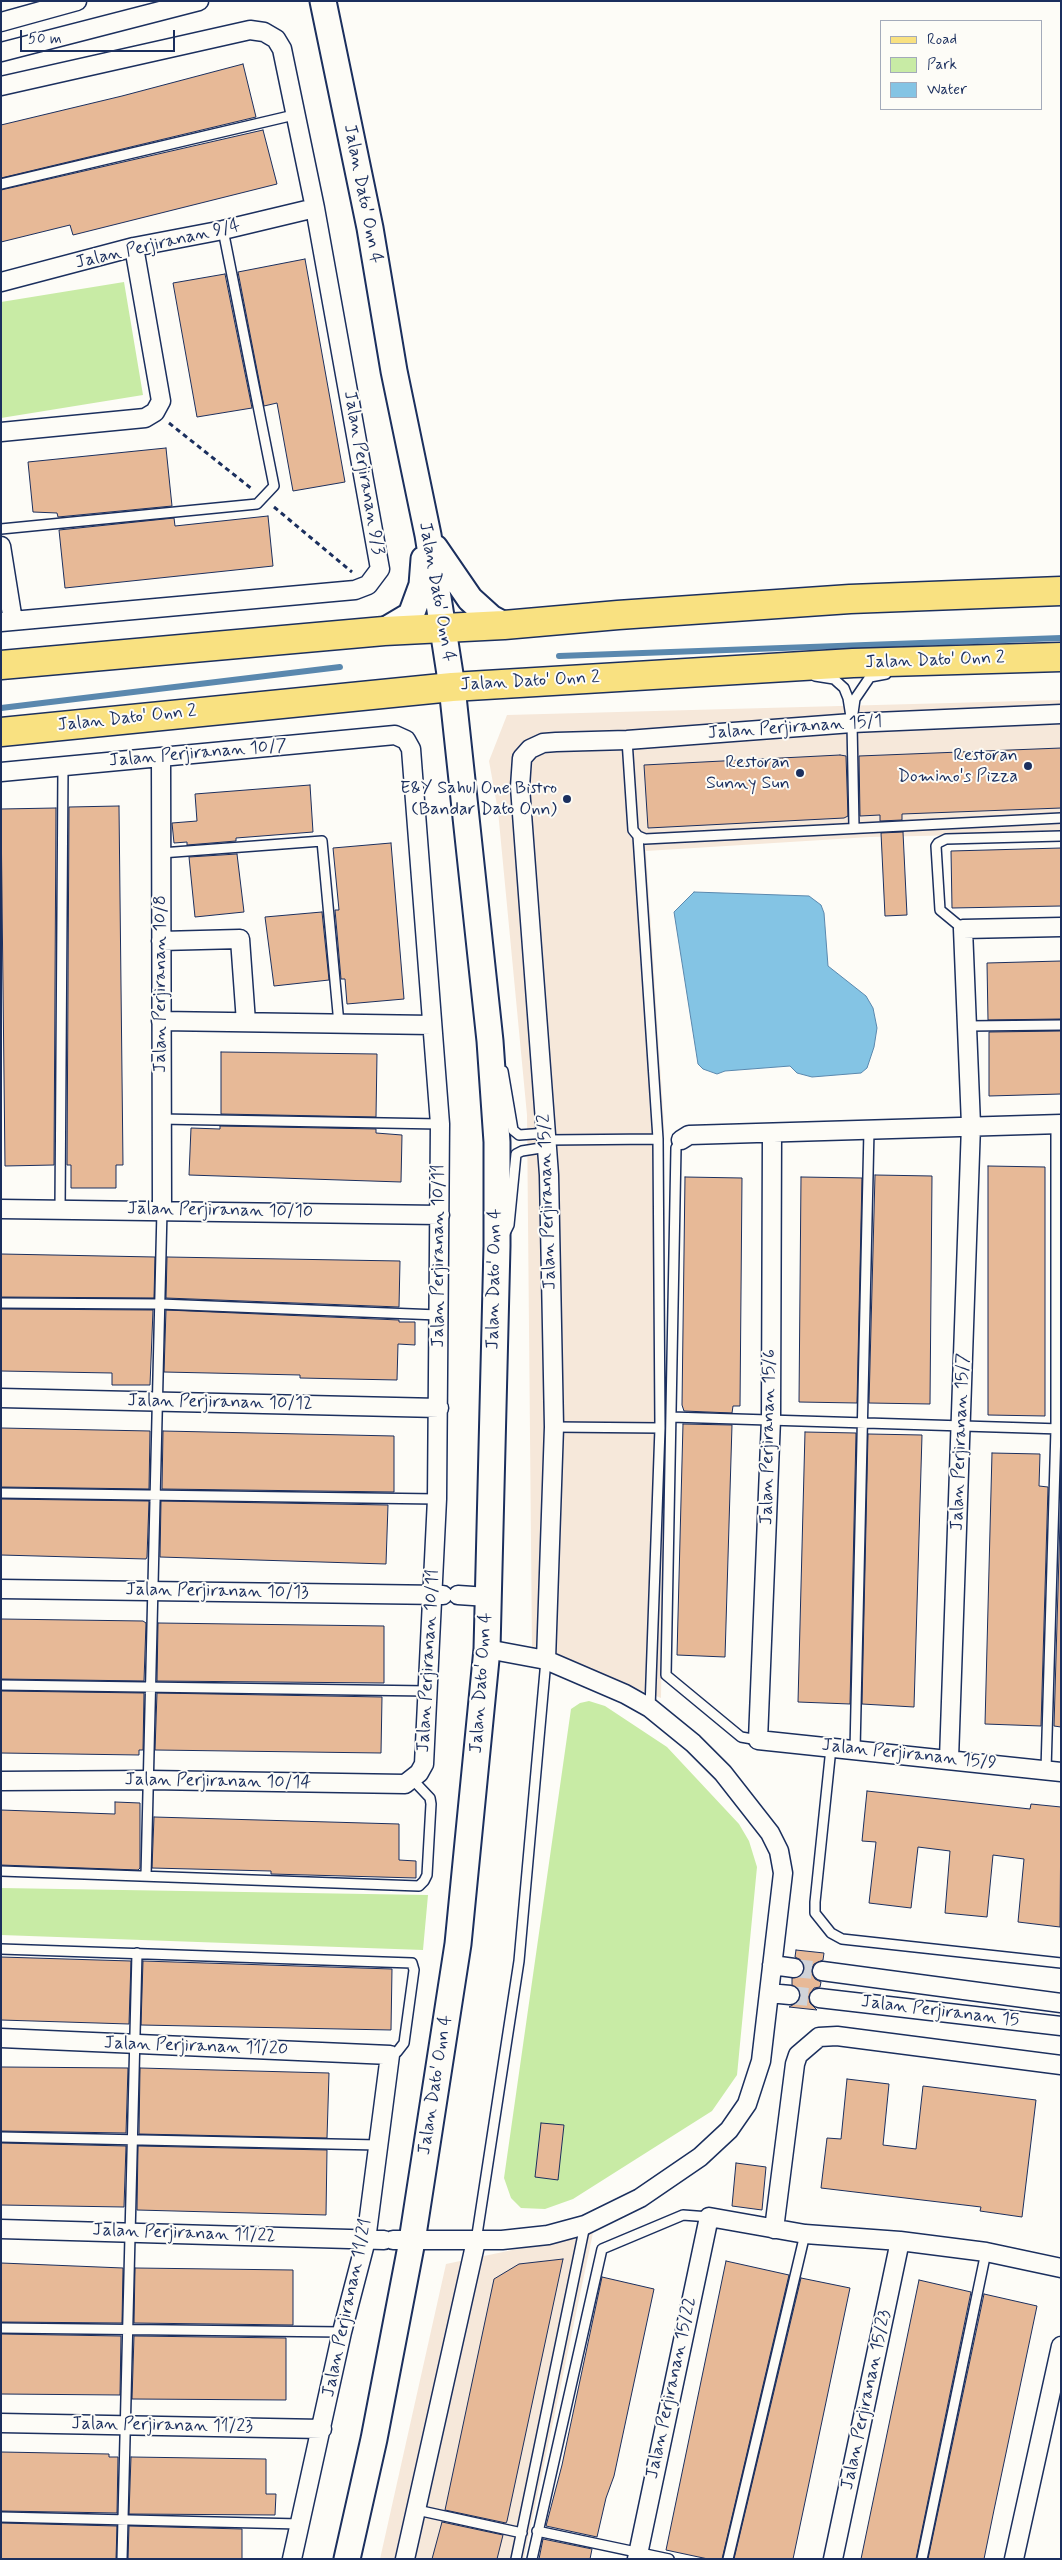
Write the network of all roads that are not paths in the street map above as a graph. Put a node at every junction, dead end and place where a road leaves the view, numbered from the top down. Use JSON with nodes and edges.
{"nodes":[{"id":1,"x":77,"y":1,"type":"edge"},
{"id":2,"x":199,"y":1,"type":"edge"},
{"id":3,"x":322,"y":1,"type":"edge"},
{"id":4,"x":1,"y":22,"type":"edge"},
{"id":5,"x":1,"y":52,"type":"edge"},
{"id":6,"x":1,"y":86,"type":"edge"},
{"id":7,"x":294,"y":115,"type":"junction"},
{"id":8,"x":1,"y":184,"type":"edge"},
{"id":9,"x":315,"y":208,"type":"junction"},
{"id":10,"x":223,"y":230,"type":"junction"},
{"id":11,"x":134,"y":247,"type":"junction"},
{"id":12,"x":1,"y":282,"type":"edge"},
{"id":13,"x":1,"y":432,"type":"edge"},
{"id":14,"x":1,"y":529,"type":"edge"},
{"id":15,"x":428,"y":535,"type":"junction"},
{"id":16,"x":1,"y":546,"type":"edge"},
{"id":17,"x":1061,"y":591,"type":"edge"},
{"id":18,"x":7,"y":621,"type":"edge"},
{"id":19,"x":504,"y":625,"type":"junction"},
{"id":20,"x":443,"y":629,"type":"junction"},
{"id":21,"x":384,"y":631,"type":"junction"},
{"id":22,"x":1061,"y":657,"type":"edge"},
{"id":23,"x":1,"y":665,"type":"edge"},
{"id":24,"x":784,"y":667,"type":"junction"},
{"id":25,"x":896,"y":674,"type":"dead end"},
{"id":26,"x":452,"y":687,"type":"junction"},
{"id":27,"x":1061,"y":714,"type":"edge"},
{"id":28,"x":852,"y":723,"type":"junction"},
{"id":29,"x":1,"y":732,"type":"edge"},
{"id":30,"x":395,"y":735,"type":"joint"},
{"id":31,"x":627,"y":740,"type":"junction"},
{"id":32,"x":530,"y":749,"type":"joint"},
{"id":33,"x":161,"y":757,"type":"junction"},
{"id":34,"x":63,"y":767,"type":"junction"},
{"id":35,"x":1,"y":772,"type":"edge"},
{"id":36,"x":1061,"y":818,"type":"edge"},
{"id":37,"x":854,"y":827,"type":"junction"},
{"id":38,"x":638,"y":836,"type":"junction"},
{"id":39,"x":1061,"y":836,"type":"edge"},
{"id":40,"x":161,"y":853,"type":"junction"},
{"id":41,"x":1061,"y":928,"type":"edge"},
{"id":42,"x":964,"y":929,"type":"junction"},
{"id":43,"x":161,"y":940,"type":"junction"},
{"id":44,"x":161,"y":1021,"type":"junction"},
{"id":45,"x":246,"y":1022,"type":"junction"},
{"id":46,"x":338,"y":1024,"type":"junction"},
{"id":47,"x":432,"y":1025,"type":"junction"},
{"id":48,"x":1061,"y":1025,"type":"edge"},
{"id":49,"x":968,"y":1026,"type":"junction"},
{"id":50,"x":490,"y":1041,"type":"junction"},
{"id":51,"x":160,"y":1120,"type":"junction"},
{"id":52,"x":440,"y":1124,"type":"junction"},
{"id":53,"x":1059,"y":1124,"type":"edge"},
{"id":54,"x":971,"y":1126,"type":"junction"},
{"id":55,"x":869,"y":1130,"type":"junction"},
{"id":56,"x":772,"y":1133,"type":"junction"},
{"id":57,"x":658,"y":1139,"type":"junction"},
{"id":58,"x":546,"y":1140,"type":"junction"},
{"id":59,"x":680,"y":1140,"type":"joint"},
{"id":60,"x":1,"y":1209,"type":"edge"},
{"id":61,"x":60,"y":1210,"type":"junction"},
{"id":62,"x":162,"y":1210,"type":"junction"},
{"id":63,"x":440,"y":1215,"type":"junction"},
{"id":64,"x":497,"y":1246,"type":"junction"},
{"id":65,"x":1,"y":1303,"type":"edge"},
{"id":66,"x":160,"y":1304,"type":"junction"},
{"id":67,"x":438,"y":1315,"type":"junction"},
{"id":68,"x":1,"y":1398,"type":"edge"},
{"id":69,"x":157,"y":1401,"type":"junction"},
{"id":70,"x":439,"y":1408,"type":"junction"},
{"id":71,"x":672,"y":1417,"type":"junction"},
{"id":72,"x":771,"y":1420,"type":"junction"},
{"id":73,"x":863,"y":1423,"type":"junction"},
{"id":74,"x":961,"y":1427,"type":"junction"},
{"id":75,"x":554,"y":1428,"type":"junction"},
{"id":76,"x":660,"y":1428,"type":"junction"},
{"id":77,"x":1058,"y":1429,"type":"edge"},
{"id":78,"x":1,"y":1493,"type":"edge"},
{"id":79,"x":155,"y":1495,"type":"junction"},
{"id":80,"x":437,"y":1499,"type":"junction"},
{"id":81,"x":1,"y":1589,"type":"edge"},
{"id":82,"x":153,"y":1590,"type":"junction"},
{"id":83,"x":445,"y":1595,"type":"junction"},
{"id":84,"x":488,"y":1597,"type":"junction"},
{"id":85,"x":487,"y":1649,"type":"junction"},
{"id":86,"x":546,"y":1660,"type":"junction"},
{"id":87,"x":1,"y":1685,"type":"edge"},
{"id":88,"x":151,"y":1686,"type":"junction"},
{"id":89,"x":428,"y":1691,"type":"junction"},
{"id":90,"x":650,"y":1708,"type":"junction"},
{"id":91,"x":758,"y":1740,"type":"junction"},
{"id":92,"x":831,"y":1748,"type":"junction"},
{"id":93,"x":855,"y":1750,"type":"junction"},
{"id":94,"x":949,"y":1759,"type":"junction"},
{"id":95,"x":1053,"y":1771,"type":"edge"},
{"id":96,"x":149,"y":1780,"type":"junction"},
{"id":97,"x":413,"y":1780,"type":"junction"},
{"id":98,"x":1,"y":1781,"type":"edge"},
{"id":99,"x":1,"y":1871,"type":"edge"},
{"id":100,"x":146,"y":1876,"type":"junction"},
{"id":101,"x":1,"y":1949,"type":"edge"},
{"id":102,"x":137,"y":1953,"type":"junction"},
{"id":103,"x":1061,"y":1963,"type":"edge"},
{"id":104,"x":772,"y":1965,"type":"junction"},
{"id":105,"x":794,"y":1968,"type":"tunnel mouth"},
{"id":106,"x":822,"y":1971,"type":"tunnel mouth"},
{"id":107,"x":769,"y":1993,"type":"junction"},
{"id":108,"x":790,"y":1995,"type":"tunnel mouth"},
{"id":109,"x":819,"y":1998,"type":"tunnel mouth"},
{"id":110,"x":1061,"y":2003,"type":"edge"},
{"id":111,"x":1061,"y":2026,"type":"edge"},
{"id":112,"x":1,"y":2038,"type":"edge"},
{"id":113,"x":134,"y":2044,"type":"junction"},
{"id":114,"x":390,"y":2055,"type":"junction"},
{"id":115,"x":1061,"y":2065,"type":"edge"},
{"id":116,"x":1,"y":2137,"type":"edge"},
{"id":117,"x":132,"y":2140,"type":"junction"},
{"id":118,"x":378,"y":2145,"type":"junction"},
{"id":119,"x":708,"y":2217,"type":"junction"},
{"id":120,"x":585,"y":2225,"type":"junction"},
{"id":121,"x":1,"y":2229,"type":"edge"},
{"id":122,"x":774,"y":2229,"type":"junction"},
{"id":123,"x":130,"y":2232,"type":"junction"},
{"id":124,"x":806,"y":2234,"type":"junction"},
{"id":125,"x":366,"y":2240,"type":"junction"},
{"id":126,"x":396,"y":2240,"type":"junction"},
{"id":127,"x":476,"y":2241,"type":"junction"},
{"id":128,"x":900,"y":2241,"type":"junction"},
{"id":129,"x":986,"y":2252,"type":"junction"},
{"id":130,"x":1061,"y":2268,"type":"edge"},
{"id":131,"x":1,"y":2328,"type":"edge"},
{"id":132,"x":127,"y":2329,"type":"junction"},
{"id":133,"x":342,"y":2332,"type":"junction"},
{"id":134,"x":1061,"y":2346,"type":"edge"},
{"id":135,"x":1,"y":2424,"type":"edge"},
{"id":136,"x":125,"y":2425,"type":"junction"},
{"id":137,"x":322,"y":2429,"type":"junction"},
{"id":138,"x":418,"y":2510,"type":"junction"},
{"id":139,"x":1,"y":2517,"type":"edge"},
{"id":140,"x":123,"y":2520,"type":"junction"},
{"id":141,"x":300,"y":2524,"type":"junction"},
{"id":142,"x":537,"y":2531,"type":"junction"},
{"id":143,"x":522,"y":2533,"type":"junction"},
{"id":144,"x":637,"y":2556,"type":"edge"},
{"id":145,"x":122,"y":2559,"type":"edge"},
{"id":146,"x":292,"y":2559,"type":"edge"},
{"id":147,"x":347,"y":2559,"type":"edge"},
{"id":148,"x":405,"y":2559,"type":"edge"},
{"id":149,"x":516,"y":2559,"type":"edge"},
{"id":150,"x":532,"y":2559,"type":"edge"},
{"id":151,"x":669,"y":2559,"type":"edge"},
{"id":152,"x":728,"y":2559,"type":"edge"},
{"id":153,"x":833,"y":2559,"type":"edge"},
{"id":154,"x":922,"y":2559,"type":"edge"},
{"id":155,"x":1014,"y":2559,"type":"edge"}],
"edges":[{"from":1,"to":4,"type":"street"},
{"from":2,"to":5,"type":"street"},
{"from":3,"to":15,"type":"main road","name":"Jalan Dato' Onn 4"},
{"from":6,"to":7,"type":"street","name":"Jalan Perjiranan 9/3"},
{"from":7,"to":8,"type":"lane"},
{"from":7,"to":9,"type":"street","name":"Jalan Perjiranan 9/3"},
{"from":9,"to":10,"type":"street","name":"Jalan Perjiranan 9/4"},
{"from":9,"to":18,"type":"street","name":"Jalan Perjiranan 9/3"},
{"from":10,"to":11,"type":"street","name":"Jalan Perjiranan 9/4"},
{"from":10,"to":14,"type":"lane"},
{"from":11,"to":12,"type":"street","name":"Jalan Perjiranan 9/4"},
{"from":11,"to":13,"type":"street"},
{"from":15,"to":19,"type":"main road"},
{"from":15,"to":20,"type":"main road","name":"Jalan Dato' Onn 4"},
{"from":15,"to":21,"type":"main road"},
{"from":16,"to":18,"type":"street"},
{"from":17,"to":19,"type":"main road"},
{"from":19,"to":20,"type":"main road"},
{"from":20,"to":21,"type":"main road"},
{"from":20,"to":26,"type":"main road","name":"Jalan Dato' Onn 4"},
{"from":21,"to":23,"type":"main road"},
{"from":22,"to":24,"type":"main road","name":"Jalan Dato' Onn 2"},
{"from":24,"to":26,"type":"main road","name":"Jalan Dato' Onn 2"},
{"from":24,"to":28,"type":"lane"},
{"from":25,"to":28,"type":"lane"},
{"from":26,"to":29,"type":"main road","name":"Jalan Dato' Onn 2"},
{"from":26,"to":50,"type":"main road","name":"Jalan Dato' Onn 4"},
{"from":27,"to":28,"type":"street","name":"Jalan Perjiranan 15/1"},
{"from":28,"to":31,"type":"street","name":"Jalan Perjiranan 15/1"},
{"from":28,"to":37,"type":"lane"},
{"from":30,"to":33,"type":"street","name":"Jalan Perjiranan 10/7"},
{"from":30,"to":47,"type":"street","name":"Jalan Perjiranan 10/11"},
{"from":31,"to":32,"type":"street","name":"Jalan Perjiranan 15/1"},
{"from":31,"to":38,"type":"lane"},
{"from":32,"to":58,"type":"street","name":"Jalan Perjiranan 15/2"},
{"from":33,"to":34,"type":"street","name":"Jalan Perjiranan 10/7"},
{"from":33,"to":40,"type":"street","name":"Jalan Perjiranan 10/8"},
{"from":34,"to":35,"type":"street","name":"Jalan Perjiranan 10/7"},
{"from":34,"to":61,"type":"lane"},
{"from":36,"to":37,"type":"lane"},
{"from":37,"to":38,"type":"lane"},
{"from":38,"to":57,"type":"lane"},
{"from":39,"to":42,"type":"lane"},
{"from":40,"to":43,"type":"street","name":"Jalan Perjiranan 10/8"},
{"from":40,"to":46,"type":"lane"},
{"from":41,"to":42,"type":"street"},
{"from":42,"to":49,"type":"street","name":"Jalan Perjiranan 15/7"},
{"from":43,"to":44,"type":"street","name":"Jalan Perjiranan 10/8"},
{"from":43,"to":45,"type":"street"},
{"from":44,"to":45,"type":"street"},
{"from":44,"to":51,"type":"street","name":"Jalan Perjiranan 10/8"},
{"from":45,"to":46,"type":"street"},
{"from":46,"to":47,"type":"street"},
{"from":47,"to":52,"type":"street","name":"Jalan Perjiranan 10/11"},
{"from":48,"to":49,"type":"lane"},
{"from":49,"to":54,"type":"street","name":"Jalan Perjiranan 15/7"},
{"from":50,"to":58,"type":"lane"},
{"from":50,"to":64,"type":"main road","name":"Jalan Dato' Onn 4"},
{"from":51,"to":52,"type":"lane"},
{"from":51,"to":62,"type":"street","name":"Jalan Perjiranan 10/8"},
{"from":52,"to":63,"type":"street","name":"Jalan Perjiranan 10/11"},
{"from":53,"to":54,"type":"street"},
{"from":53,"to":77,"type":"lane"},
{"from":54,"to":55,"type":"street"},
{"from":54,"to":74,"type":"street","name":"Jalan Perjiranan 15/7"},
{"from":55,"to":56,"type":"street"},
{"from":55,"to":73,"type":"lane"},
{"from":56,"to":59,"type":"street"},
{"from":56,"to":72,"type":"street","name":"Jalan Perjiranan 15/6"},
{"from":57,"to":58,"type":"lane"},
{"from":57,"to":76,"type":"lane"},
{"from":58,"to":64,"type":"lane"},
{"from":58,"to":75,"type":"street","name":"Jalan Perjiranan 15/2"},
{"from":59,"to":71,"type":"lane"},
{"from":60,"to":61,"type":"street","name":"Jalan Perjiranan 10/10"},
{"from":61,"to":62,"type":"street","name":"Jalan Perjiranan 10/10"},
{"from":62,"to":63,"type":"street","name":"Jalan Perjiranan 10/10"},
{"from":62,"to":66,"type":"lane"},
{"from":63,"to":67,"type":"street","name":"Jalan Perjiranan 10/11"},
{"from":64,"to":84,"type":"main road","name":"Jalan Dato' Onn 4"},
{"from":65,"to":66,"type":"lane"},
{"from":66,"to":67,"type":"lane"},
{"from":66,"to":69,"type":"lane"},
{"from":67,"to":70,"type":"street","name":"Jalan Perjiranan 10/11"},
{"from":68,"to":69,"type":"street","name":"Jalan Perjiranan 10/12"},
{"from":69,"to":70,"type":"street","name":"Jalan Perjiranan 10/12"},
{"from":69,"to":79,"type":"lane"},
{"from":70,"to":80,"type":"street","name":"Jalan Perjiranan 10/11"},
{"from":71,"to":72,"type":"lane"},
{"from":71,"to":91,"type":"lane"},
{"from":72,"to":73,"type":"lane"},
{"from":72,"to":91,"type":"street","name":"Jalan Perjiranan 15/6"},
{"from":73,"to":74,"type":"lane"},
{"from":73,"to":93,"type":"lane"},
{"from":74,"to":77,"type":"lane"},
{"from":74,"to":94,"type":"street","name":"Jalan Perjiranan 15/7"},
{"from":75,"to":76,"type":"lane"},
{"from":75,"to":86,"type":"street","name":"Jalan Perjiranan 15/2"},
{"from":76,"to":90,"type":"lane"},
{"from":77,"to":95,"type":"lane"},
{"from":78,"to":79,"type":"lane"},
{"from":79,"to":80,"type":"lane"},
{"from":79,"to":82,"type":"lane"},
{"from":80,"to":83,"type":"street","name":"Jalan Perjiranan 10/11"},
{"from":81,"to":82,"type":"street","name":"Jalan Perjiranan 10/13"},
{"from":82,"to":83,"type":"street","name":"Jalan Perjiranan 10/13"},
{"from":82,"to":88,"type":"lane"},
{"from":83,"to":84,"type":"street","name":"Jalan Perjiranan 10/13"},
{"from":83,"to":89,"type":"street","name":"Jalan Perjiranan 10/11"},
{"from":84,"to":85,"type":"main road","name":"Jalan Dato' Onn 4"},
{"from":85,"to":86,"type":"street","name":"Jalan Perjiranan 11/22"},
{"from":85,"to":126,"type":"main road","name":"Jalan Dato' Onn 4"},
{"from":86,"to":90,"type":"street","name":"Jalan Perjiranan 11/22"},
{"from":86,"to":127,"type":"lane"},
{"from":87,"to":88,"type":"lane"},
{"from":88,"to":89,"type":"lane"},
{"from":88,"to":96,"type":"lane"},
{"from":89,"to":97,"type":"street","name":"Jalan Perjiranan 10/11"},
{"from":90,"to":104,"type":"street","name":"Jalan Perjiranan 11/22"},
{"from":91,"to":92,"type":"street","name":"Jalan Perjiranan 15/9"},
{"from":92,"to":93,"type":"street","name":"Jalan Perjiranan 15/9"},
{"from":92,"to":103,"type":"lane"},
{"from":93,"to":94,"type":"street","name":"Jalan Perjiranan 15/9"},
{"from":94,"to":95,"type":"street","name":"Jalan Perjiranan 15/9"},
{"from":96,"to":97,"type":"street","name":"Jalan Perjiranan 10/14"},
{"from":96,"to":98,"type":"street","name":"Jalan Perjiranan 10/14"},
{"from":96,"to":100,"type":"lane"},
{"from":97,"to":100,"type":"lane"},
{"from":99,"to":100,"type":"lane"},
{"from":101,"to":102,"type":"lane"},
{"from":102,"to":113,"type":"lane"},
{"from":102,"to":114,"type":"lane"},
{"from":104,"to":105,"type":"street"},
{"from":104,"to":107,"type":"street","name":"Jalan Perjiranan 11/22"},
{"from":106,"to":110,"type":"street","name":"Jalan Perjiranan 15"},
{"from":107,"to":108,"type":"street"},
{"from":107,"to":120,"type":"street","name":"Jalan Perjiranan 11/22"},
{"from":109,"to":111,"type":"street","name":"Jalan Perjiranan 15"},
{"from":112,"to":113,"type":"street","name":"Jalan Perjiranan 11/20"},
{"from":113,"to":114,"type":"street","name":"Jalan Perjiranan 11/20"},
{"from":113,"to":117,"type":"lane"},
{"from":114,"to":118,"type":"street","name":"Jalan Perjiranan 11/21"},
{"from":115,"to":122,"type":"street"},
{"from":116,"to":117,"type":"lane"},
{"from":117,"to":118,"type":"lane"},
{"from":117,"to":123,"type":"lane"},
{"from":118,"to":125,"type":"street","name":"Jalan Perjiranan 11/21"},
{"from":119,"to":122,"type":"street"},
{"from":119,"to":142,"type":"lane"},
{"from":119,"to":144,"type":"street","name":"Jalan Perjiranan 15/22"},
{"from":120,"to":127,"type":"street","name":"Jalan Perjiranan 11/22"},
{"from":120,"to":143,"type":"lane"},
{"from":121,"to":123,"type":"street","name":"Jalan Perjiranan 11/22"},
{"from":122,"to":124,"type":"street"},
{"from":123,"to":125,"type":"street","name":"Jalan Perjiranan 11/22"},
{"from":123,"to":132,"type":"lane"},
{"from":124,"to":128,"type":"street"},
{"from":124,"to":152,"type":"lane"},
{"from":125,"to":126,"type":"street","name":"Jalan Perjiranan 11/22"},
{"from":125,"to":133,"type":"street","name":"Jalan Perjiranan 11/21"},
{"from":126,"to":127,"type":"street","name":"Jalan Perjiranan 11/22"},
{"from":126,"to":147,"type":"main road","name":"Jalan Dato' Onn 4"},
{"from":127,"to":138,"type":"street"},
{"from":128,"to":129,"type":"street"},
{"from":128,"to":153,"type":"street","name":"Jalan Perjiranan 15/23"},
{"from":129,"to":130,"type":"street"},
{"from":129,"to":154,"type":"lane"},
{"from":131,"to":132,"type":"lane"},
{"from":132,"to":133,"type":"lane"},
{"from":132,"to":136,"type":"lane"},
{"from":133,"to":137,"type":"street","name":"Jalan Perjiranan 11/21"},
{"from":134,"to":155,"type":"street"},
{"from":135,"to":136,"type":"street","name":"Jalan Perjiranan 11/23"},
{"from":136,"to":137,"type":"street","name":"Jalan Perjiranan 11/23"},
{"from":136,"to":140,"type":"lane"},
{"from":137,"to":141,"type":"street","name":"Jalan Perjiranan 11/21"},
{"from":138,"to":143,"type":"lane"},
{"from":138,"to":148,"type":"street"},
{"from":139,"to":140,"type":"lane"},
{"from":140,"to":141,"type":"lane"},
{"from":140,"to":145,"type":"lane"},
{"from":141,"to":146,"type":"street","name":"Jalan Perjiranan 11/21"},
{"from":142,"to":144,"type":"lane"},
{"from":142,"to":150,"type":"lane"},
{"from":143,"to":149,"type":"lane"},
{"from":144,"to":151,"type":"lane"}]}
